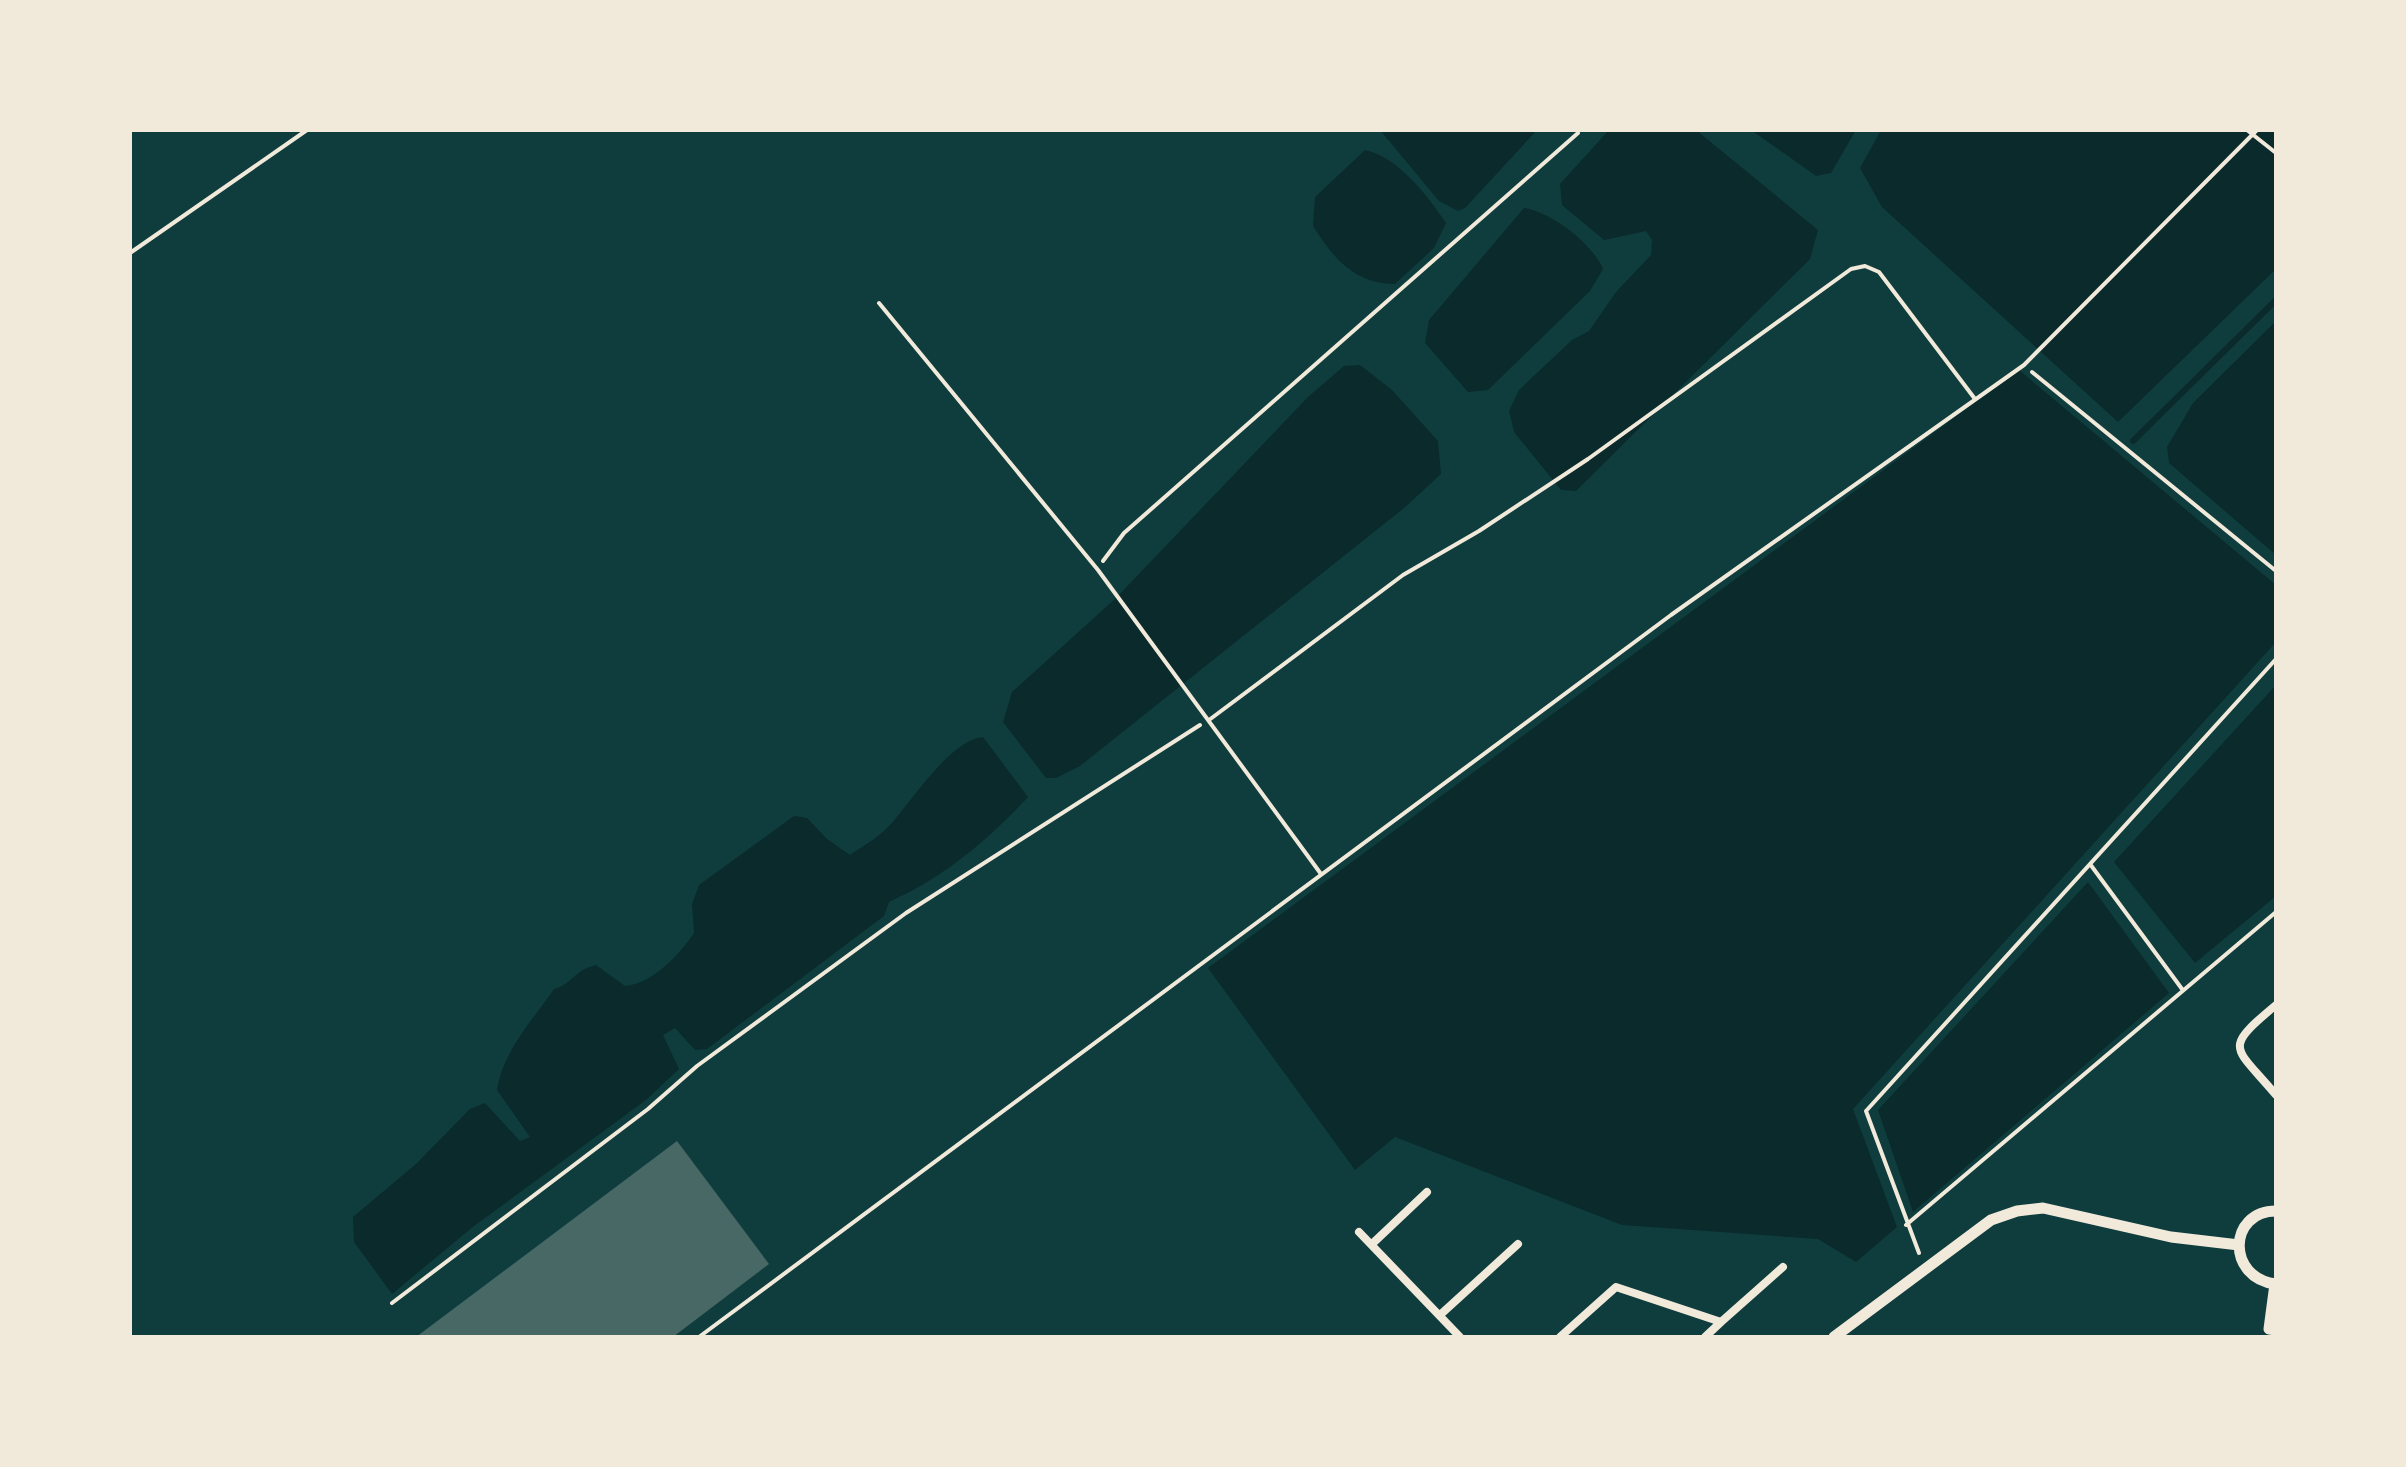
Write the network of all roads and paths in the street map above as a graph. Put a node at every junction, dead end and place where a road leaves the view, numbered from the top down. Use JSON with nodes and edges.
{"nodes":[{"id":1,"x":307,"y":130,"type":"edge"},
{"id":2,"x":2247,"y":130,"type":"edge"},
{"id":3,"x":2255,"y":132,"type":"edge"},
{"id":4,"x":1578,"y":133,"type":"dead end"},
{"id":5,"x":2276,"y":153,"type":"edge"},
{"id":6,"x":130,"y":253,"type":"edge"},
{"id":7,"x":879,"y":303,"type":"dead end"},
{"id":8,"x":2024,"y":365,"type":"junction"},
{"id":9,"x":1975,"y":400,"type":"junction"},
{"id":10,"x":1098,"y":570,"type":"junction"},
{"id":11,"x":2276,"y":571,"type":"edge"},
{"id":12,"x":2276,"y":659,"type":"edge"},
{"id":13,"x":1209,"y":720,"type":"junction"},
{"id":14,"x":2090,"y":864,"type":"junction"},
{"id":15,"x":1321,"y":874,"type":"junction"},
{"id":16,"x":2276,"y":912,"type":"edge"},
{"id":17,"x":2182,"y":989,"type":"junction"},
{"id":18,"x":2276,"y":1005,"type":"edge"},
{"id":19,"x":2276,"y":1095,"type":"edge"},
{"id":20,"x":1427,"y":1192,"type":"dead end"},
{"id":21,"x":2276,"y":1211,"type":"edge"},
{"id":22,"x":1906,"y":1225,"type":"junction"},
{"id":23,"x":1359,"y":1232,"type":"dead end"},
{"id":24,"x":1372,"y":1244,"type":"junction"},
{"id":25,"x":1518,"y":1244,"type":"dead end"},
{"id":26,"x":2239,"y":1245,"type":"junction"},
{"id":27,"x":1783,"y":1267,"type":"dead end"},
{"id":28,"x":1926,"y":1267,"type":"junction"},
{"id":29,"x":2276,"y":1284,"type":"edge"},
{"id":30,"x":392,"y":1303,"type":"dead end"},
{"id":31,"x":1440,"y":1315,"type":"junction"},
{"id":32,"x":1721,"y":1322,"type":"junction"},
{"id":33,"x":2271,"y":1332,"type":"edge"},
{"id":34,"x":699,"y":1337,"type":"edge"},
{"id":35,"x":1460,"y":1337,"type":"edge"},
{"id":36,"x":1560,"y":1337,"type":"edge"},
{"id":37,"x":1705,"y":1337,"type":"edge"},
{"id":38,"x":1834,"y":1337,"type":"edge"}],
"edges":[{"from":1,"to":6,"type":"path"},
{"from":2,"to":3,"type":"lane"},
{"from":3,"to":5,"type":"lane"},
{"from":3,"to":8,"type":"lane"},
{"from":4,"to":10,"type":"path"},
{"from":7,"to":10,"type":"lane"},
{"from":8,"to":9,"type":"lane"},
{"from":8,"to":11,"type":"path"},
{"from":9,"to":13,"type":"lane"},
{"from":9,"to":15,"type":"lane"},
{"from":10,"to":13,"type":"lane"},
{"from":12,"to":14,"type":"path"},
{"from":13,"to":15,"type":"lane"},
{"from":13,"to":30,"type":"path"},
{"from":14,"to":17,"type":"path"},
{"from":14,"to":22,"type":"path"},
{"from":15,"to":34,"type":"lane"},
{"from":16,"to":17,"type":"path"},
{"from":17,"to":22,"type":"path"},
{"from":18,"to":19,"type":"street"},
{"from":20,"to":24,"type":"street"},
{"from":21,"to":26,"type":"street"},
{"from":22,"to":28,"type":"path"},
{"from":23,"to":24,"type":"street"},
{"from":24,"to":31,"type":"street"},
{"from":25,"to":31,"type":"street"},
{"from":26,"to":28,"type":"street"},
{"from":26,"to":29,"type":"street"},
{"from":27,"to":32,"type":"street"},
{"from":28,"to":38,"type":"street"},
{"from":29,"to":33,"type":"street"},
{"from":31,"to":35,"type":"street"},
{"from":32,"to":36,"type":"street"},
{"from":32,"to":37,"type":"street"}]}
